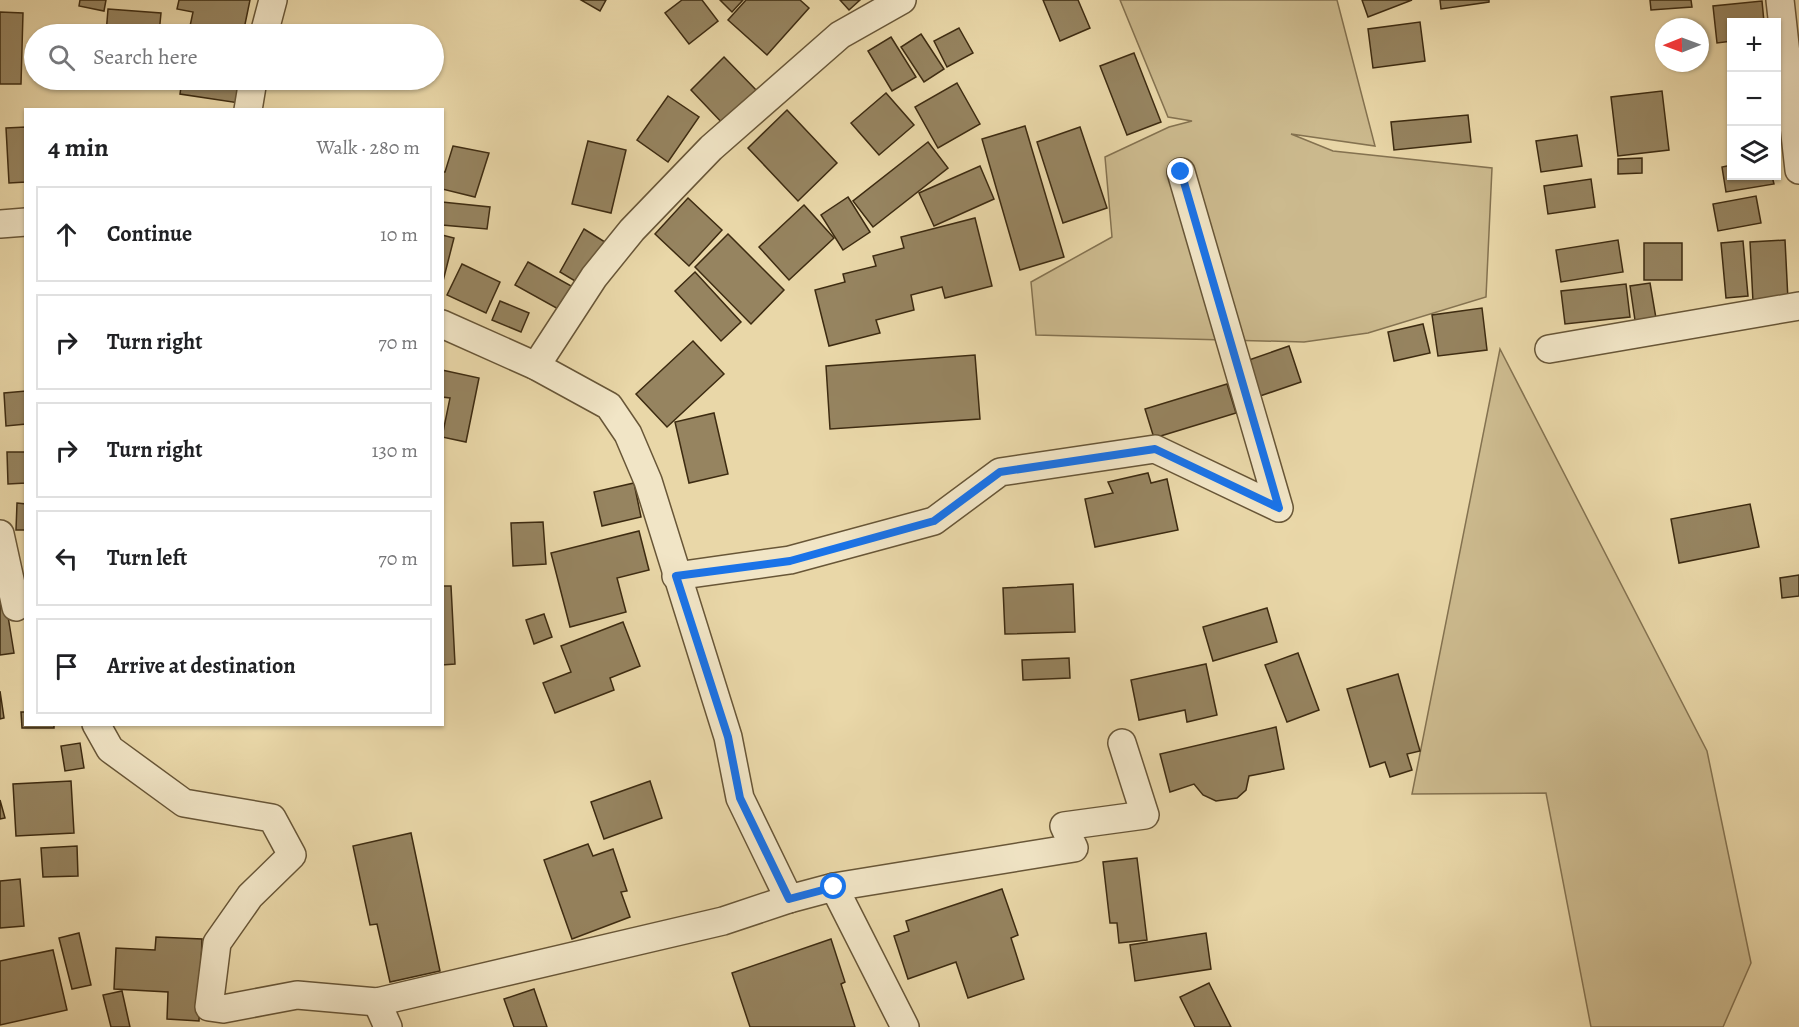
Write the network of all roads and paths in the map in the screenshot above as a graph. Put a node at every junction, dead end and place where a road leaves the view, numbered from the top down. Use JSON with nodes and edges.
{"nodes":[{"id":1,"x":273,"y":0,"type":"edge"},
{"id":2,"x":902,"y":0,"type":"edge"},
{"id":3,"x":1780,"y":0,"type":"edge"},
{"id":4,"x":267,"y":24,"type":"edge"},
{"id":5,"x":251,"y":90,"type":"edge"},
{"id":6,"x":248,"y":108,"type":"edge"},
{"id":7,"x":1799,"y":170,"type":"edge"},
{"id":8,"x":1181,"y":172,"type":"dead end"},
{"id":9,"x":24,"y":222,"type":"edge"},
{"id":10,"x":0,"y":224,"type":"edge"},
{"id":11,"x":1799,"y":306,"type":"edge"},
{"id":12,"x":444,"y":325,"type":"edge"},
{"id":13,"x":1549,"y":349,"type":"dead end"},
{"id":14,"x":536,"y":366,"type":"junction"},
{"id":15,"x":0,"y":534,"type":"edge"},
{"id":16,"x":676,"y":576,"type":"junction"},
{"id":17,"x":16,"y":607,"type":"dead end"},
{"id":18,"x":97,"y":726,"type":"edge"},
{"id":19,"x":1122,"y":743,"type":"dead end"},
{"id":20,"x":834,"y":887,"type":"junction"},
{"id":21,"x":789,"y":899,"type":"junction"},
{"id":22,"x":377,"y":1002,"type":"junction"},
{"id":23,"x":388,"y":1027,"type":"edge"},
{"id":24,"x":905,"y":1027,"type":"edge"}],
"edges":[{"from":1,"to":4,"type":"street"},
{"from":2,"to":14,"type":"street"},
{"from":3,"to":7,"type":"street"},
{"from":5,"to":6,"type":"street"},
{"from":8,"to":16,"type":"street"},
{"from":9,"to":10,"type":"street"},
{"from":11,"to":13,"type":"street"},
{"from":12,"to":14,"type":"street"},
{"from":14,"to":16,"type":"street"},
{"from":15,"to":17,"type":"street"},
{"from":16,"to":21,"type":"street"},
{"from":18,"to":22,"type":"street"},
{"from":19,"to":20,"type":"street"},
{"from":20,"to":21,"type":"street"},
{"from":20,"to":24,"type":"street"},
{"from":21,"to":22,"type":"street"},
{"from":22,"to":23,"type":"street"}]}
